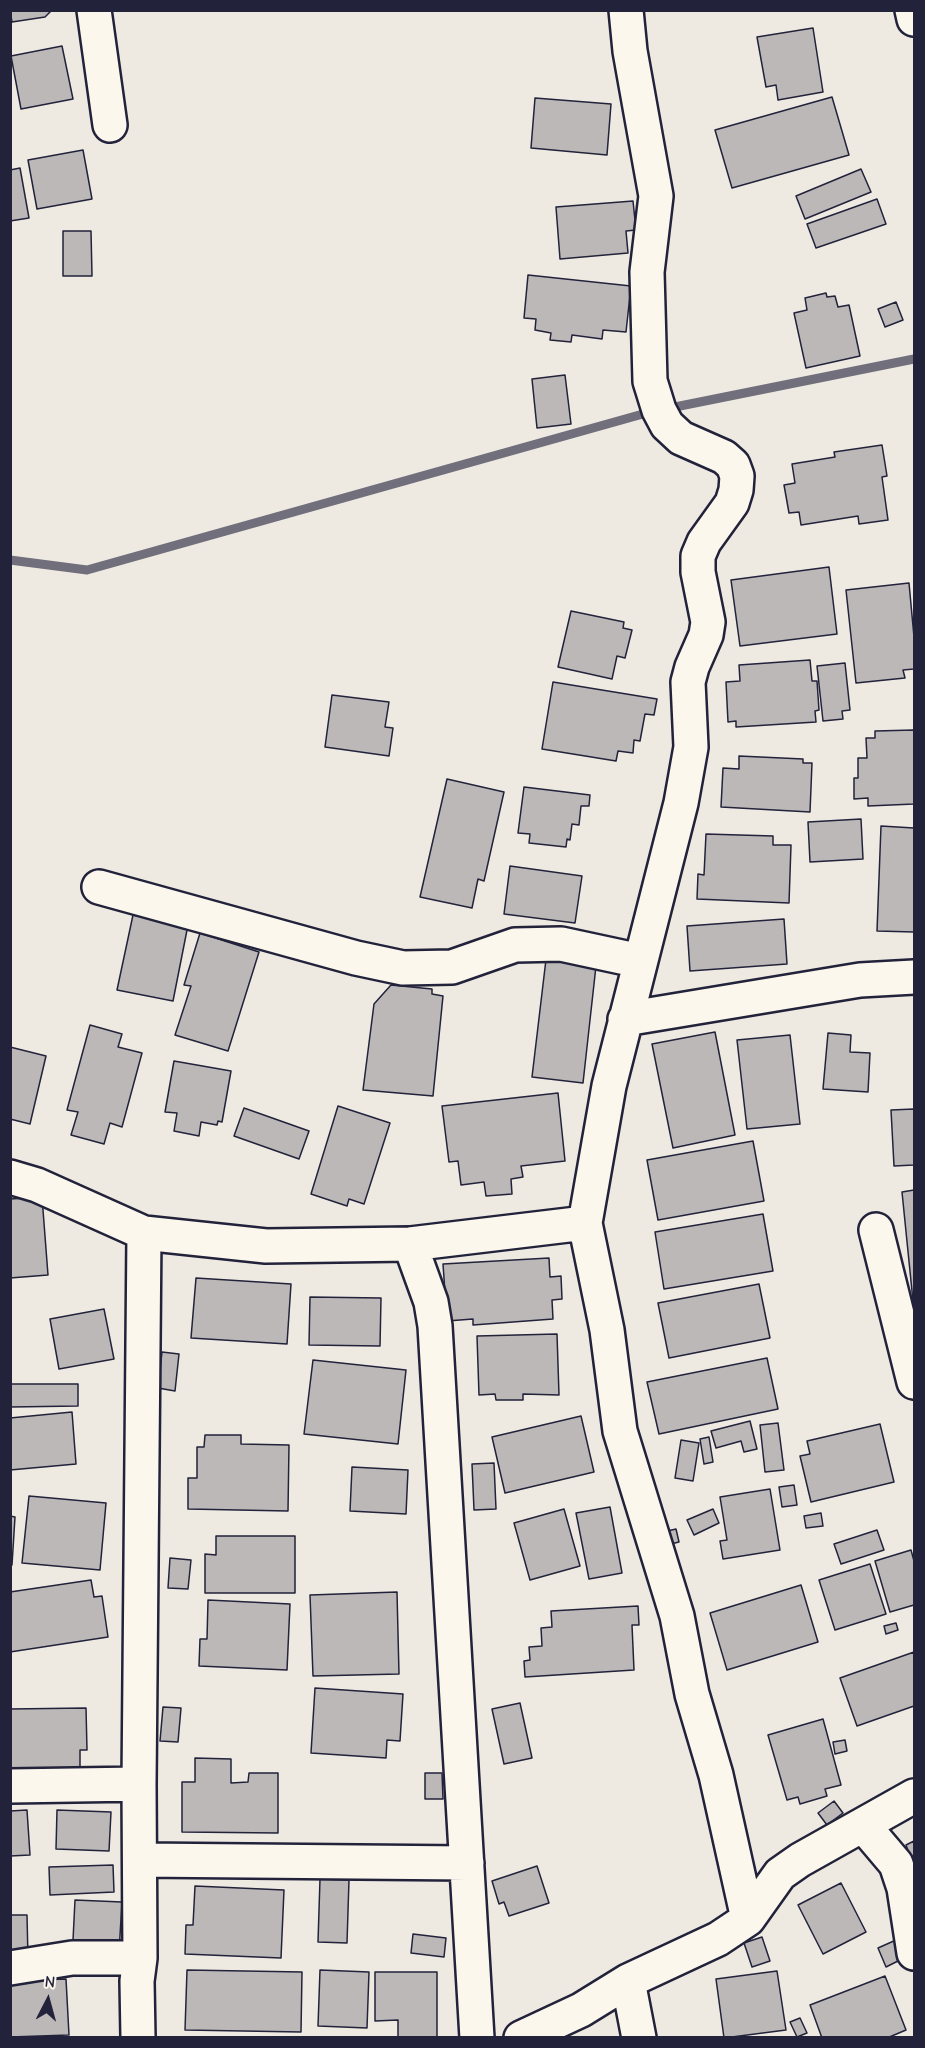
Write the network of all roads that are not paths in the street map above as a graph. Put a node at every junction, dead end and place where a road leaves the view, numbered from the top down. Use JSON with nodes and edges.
{"nodes":[{"id":1,"x":94,"y":10,"type":"edge"},
{"id":2,"x":626,"y":10,"type":"edge"},
{"id":3,"x":912,"y":10,"type":"edge"},
{"id":4,"x":915,"y":19,"type":"edge"},
{"id":5,"x":110,"y":125,"type":"dead end"},
{"id":6,"x":99,"y":888,"type":"dead end"},
{"id":7,"x":640,"y":961,"type":"junction"},
{"id":8,"x":915,"y":976,"type":"edge"},
{"id":9,"x":626,"y":1019,"type":"junction"},
{"id":10,"x":10,"y":1177,"type":"edge"},
{"id":11,"x":585,"y":1223,"type":"junction"},
{"id":12,"x":876,"y":1230,"type":"dead end"},
{"id":13,"x":144,"y":1233,"type":"junction"},
{"id":14,"x":410,"y":1244,"type":"junction"},
{"id":15,"x":915,"y":1382,"type":"edge"},
{"id":16,"x":139,"y":1784,"type":"junction"},
{"id":17,"x":10,"y":1786,"type":"edge"},
{"id":18,"x":915,"y":1796,"type":"edge"},
{"id":19,"x":863,"y":1825,"type":"junction"},
{"id":20,"x":140,"y":1860,"type":"junction"},
{"id":21,"x":467,"y":1863,"type":"junction"},
{"id":22,"x":748,"y":1918,"type":"junction"},
{"id":23,"x":915,"y":1953,"type":"edge"},
{"id":24,"x":141,"y":1958,"type":"junction"},
{"id":25,"x":10,"y":1968,"type":"edge"},
{"id":26,"x":628,"y":1981,"type":"junction"},
{"id":27,"x":138,"y":2037,"type":"edge"},
{"id":28,"x":477,"y":2037,"type":"edge"},
{"id":29,"x":521,"y":2037,"type":"edge"},
{"id":30,"x":639,"y":2037,"type":"edge"}],
"edges":[{"from":1,"to":5,"type":"street"},
{"from":2,"to":7,"type":"street"},
{"from":3,"to":4,"type":"street"},
{"from":6,"to":7,"type":"street"},
{"from":7,"to":9,"type":"street"},
{"from":8,"to":9,"type":"street"},
{"from":9,"to":11,"type":"street"},
{"from":10,"to":13,"type":"street"},
{"from":11,"to":14,"type":"street"},
{"from":11,"to":22,"type":"street"},
{"from":12,"to":15,"type":"street"},
{"from":13,"to":14,"type":"street"},
{"from":13,"to":16,"type":"street"},
{"from":14,"to":21,"type":"street"},
{"from":16,"to":17,"type":"street"},
{"from":16,"to":20,"type":"street"},
{"from":18,"to":19,"type":"street"},
{"from":19,"to":22,"type":"street"},
{"from":19,"to":23,"type":"street"},
{"from":20,"to":21,"type":"street"},
{"from":20,"to":24,"type":"street"},
{"from":21,"to":28,"type":"street"},
{"from":22,"to":26,"type":"street"},
{"from":24,"to":25,"type":"street"},
{"from":24,"to":27,"type":"street"},
{"from":26,"to":29,"type":"street"},
{"from":26,"to":30,"type":"street"}]}
